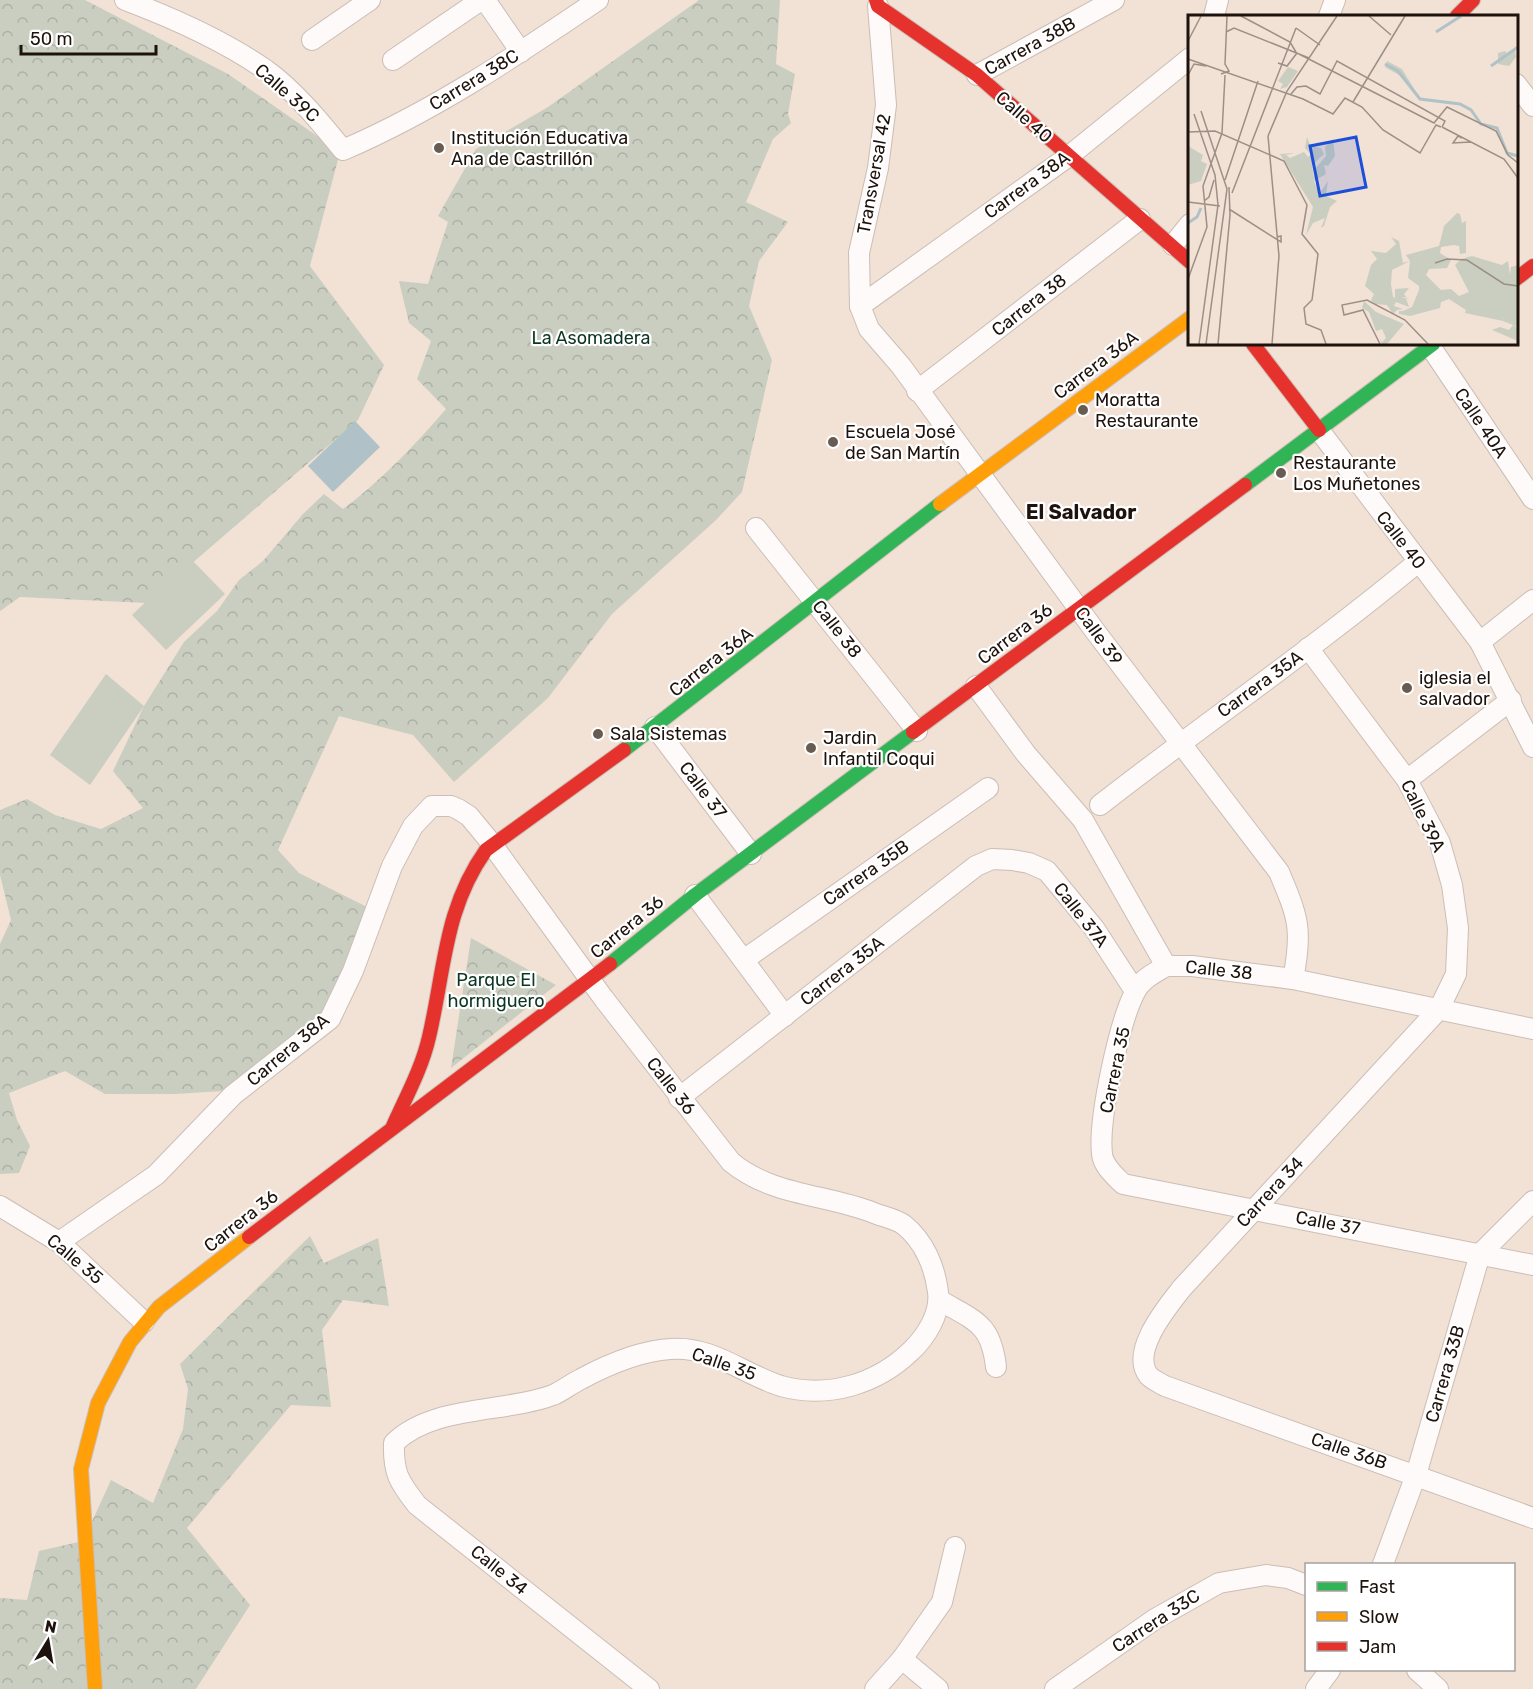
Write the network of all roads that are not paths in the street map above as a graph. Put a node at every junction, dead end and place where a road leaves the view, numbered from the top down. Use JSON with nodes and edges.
{"nodes":[{"id":1,"x":125,"y":0,"type":"edge"},
{"id":2,"x":370,"y":0,"type":"edge"},
{"id":3,"x":483,"y":0,"type":"edge"},
{"id":4,"x":598,"y":0,"type":"edge"},
{"id":5,"x":1114,"y":0,"type":"edge"},
{"id":6,"x":1218,"y":0,"type":"edge"},
{"id":7,"x":1335,"y":0,"type":"edge"},
{"id":8,"x":877,"y":3,"type":"edge"},
{"id":9,"x":1214,"y":15,"type":"edge"},
{"id":10,"x":1329,"y":15,"type":"edge"},
{"id":11,"x":312,"y":40,"type":"dead end"},
{"id":12,"x":521,"y":52,"type":"junction"},
{"id":13,"x":393,"y":60,"type":"dead end"},
{"id":14,"x":1188,"y":60,"type":"edge"},
{"id":15,"x":977,"y":75,"type":"junction"},
{"id":16,"x":1518,"y":87,"type":"edge"},
{"id":17,"x":1533,"y":106,"type":"edge"},
{"id":18,"x":343,"y":150,"type":"joint"},
{"id":19,"x":1069,"y":156,"type":"junction"},
{"id":20,"x":1140,"y":219,"type":"junction"},
{"id":21,"x":1188,"y":226,"type":"edge"},
{"id":22,"x":1173,"y":245,"type":"junction"},
{"id":23,"x":1188,"y":260,"type":"edge"},
{"id":24,"x":1533,"y":266,"type":"edge"},
{"id":25,"x":1518,"y":277,"type":"edge"},
{"id":26,"x":860,"y":306,"type":"junction"},
{"id":27,"x":1188,"y":319,"type":"edge"},
{"id":28,"x":1254,"y":345,"type":"edge"},
{"id":29,"x":1431,"y":345,"type":"edge"},
{"id":30,"x":917,"y":391,"type":"junction"},
{"id":31,"x":1319,"y":430,"type":"junction"},
{"id":32,"x":979,"y":474,"type":"junction"},
{"id":33,"x":1533,"y":499,"type":"edge"},
{"id":34,"x":756,"y":528,"type":"dead end"},
{"id":35,"x":1418,"y":562,"type":"junction"},
{"id":36,"x":1533,"y":600,"type":"edge"},
{"id":37,"x":816,"y":604,"type":"junction"},
{"id":38,"x":1079,"y":609,"type":"junction"},
{"id":39,"x":1480,"y":642,"type":"junction"},
{"id":40,"x":1308,"y":648,"type":"junction"},
{"id":41,"x":976,"y":686,"type":"junction"},
{"id":42,"x":1510,"y":700,"type":"junction"},
{"id":43,"x":655,"y":727,"type":"junction"},
{"id":44,"x":917,"y":731,"type":"junction"},
{"id":45,"x":1179,"y":743,"type":"junction"},
{"id":46,"x":1533,"y":747,"type":"edge"},
{"id":47,"x":1407,"y":780,"type":"junction"},
{"id":48,"x":988,"y":788,"type":"dead end"},
{"id":49,"x":442,"y":805,"type":"joint"},
{"id":50,"x":1101,"y":805,"type":"dead end"},
{"id":51,"x":493,"y":844,"type":"junction"},
{"id":52,"x":751,"y":854,"type":"junction"},
{"id":53,"x":1012,"y":860,"type":"joint"},
{"id":54,"x":695,"y":895,"type":"junction"},
{"id":55,"x":745,"y":959,"type":"junction"},
{"id":56,"x":1166,"y":966,"type":"junction"},
{"id":57,"x":589,"y":979,"type":"junction"},
{"id":58,"x":1293,"y":979,"type":"junction"},
{"id":59,"x":1135,"y":991,"type":"junction"},
{"id":60,"x":1439,"y":1009,"type":"junction"},
{"id":61,"x":785,"y":1016,"type":"junction"},
{"id":62,"x":1533,"y":1029,"type":"edge"},
{"id":63,"x":679,"y":1098,"type":"junction"},
{"id":64,"x":393,"y":1126,"type":"junction"},
{"id":65,"x":1123,"y":1184,"type":"joint"},
{"id":66,"x":1533,"y":1201,"type":"edge"},
{"id":67,"x":0,"y":1206,"type":"edge"},
{"id":68,"x":1255,"y":1209,"type":"junction"},
{"id":69,"x":59,"y":1242,"type":"junction"},
{"id":70,"x":1480,"y":1254,"type":"junction"},
{"id":71,"x":1533,"y":1265,"type":"edge"},
{"id":72,"x":939,"y":1299,"type":"junction"},
{"id":73,"x":144,"y":1322,"type":"junction"},
{"id":74,"x":996,"y":1367,"type":"dead end"},
{"id":75,"x":1165,"y":1386,"type":"joint"},
{"id":76,"x":405,"y":1431,"type":"joint"},
{"id":77,"x":1416,"y":1474,"type":"junction"},
{"id":78,"x":1533,"y":1518,"type":"edge"},
{"id":79,"x":955,"y":1547,"type":"dead end"},
{"id":80,"x":1383,"y":1563,"type":"edge"},
{"id":81,"x":1305,"y":1585,"type":"edge"},
{"id":82,"x":902,"y":1659,"type":"junction"},
{"id":83,"x":1329,"y":1671,"type":"edge"},
{"id":84,"x":1418,"y":1671,"type":"edge"},
{"id":85,"x":95,"y":1683,"type":"edge"},
{"id":86,"x":648,"y":1689,"type":"edge"},
{"id":87,"x":875,"y":1689,"type":"edge"},
{"id":88,"x":938,"y":1689,"type":"edge"},
{"id":89,"x":1055,"y":1689,"type":"edge"},
{"id":90,"x":1316,"y":1689,"type":"edge"},
{"id":91,"x":1438,"y":1689,"type":"edge"}],
"edges":[{"from":1,"to":18,"type":"street","name":"Calle 39C"},
{"from":2,"to":11,"type":"street"},
{"from":3,"to":12,"type":"street"},
{"from":3,"to":13,"type":"street"},
{"from":4,"to":12,"type":"street","name":"Carrera 38C"},
{"from":5,"to":15,"type":"street","name":"Carrera 38B"},
{"from":6,"to":9,"type":"street"},
{"from":7,"to":10,"type":"street"},
{"from":8,"to":15,"type":"street","name":"Calle 40"},
{"from":8,"to":26,"type":"street","name":"Transversal 42"},
{"from":12,"to":18,"type":"street","name":"Carrera 38C"},
{"from":14,"to":19,"type":"street","name":"Carrera 38A"},
{"from":15,"to":19,"type":"street","name":"Calle 40"},
{"from":16,"to":17,"type":"street"},
{"from":19,"to":20,"type":"street","name":"Calle 40"},
{"from":19,"to":26,"type":"street","name":"Carrera 38A"},
{"from":20,"to":22,"type":"street","name":"Calle 40"},
{"from":20,"to":30,"type":"street","name":"Carrera 38"},
{"from":21,"to":22,"type":"street"},
{"from":22,"to":23,"type":"street","name":"Calle 40"},
{"from":24,"to":25,"type":"street"},
{"from":26,"to":30,"type":"street","name":"Calle 39"},
{"from":27,"to":32,"type":"street","name":"Carrera 36A"},
{"from":28,"to":31,"type":"street","name":"Calle 40"},
{"from":29,"to":31,"type":"street","name":"Carrera 36"},
{"from":29,"to":33,"type":"street","name":"Calle 40A"},
{"from":30,"to":32,"type":"street","name":"Calle 39"},
{"from":31,"to":35,"type":"street","name":"Calle 40"},
{"from":31,"to":38,"type":"street","name":"Carrera 36"},
{"from":32,"to":37,"type":"street","name":"Carrera 36A"},
{"from":32,"to":38,"type":"street","name":"Calle 39"},
{"from":34,"to":37,"type":"street","name":"Calle 38"},
{"from":35,"to":39,"type":"street","name":"Calle 40"},
{"from":35,"to":40,"type":"street","name":"Carrera 35A"},
{"from":36,"to":39,"type":"street"},
{"from":37,"to":43,"type":"street","name":"Carrera 36A"},
{"from":37,"to":44,"type":"street","name":"Calle 38"},
{"from":38,"to":41,"type":"street","name":"Carrera 36"},
{"from":38,"to":45,"type":"street","name":"Calle 39"},
{"from":39,"to":42,"type":"street","name":"Calle 40"},
{"from":40,"to":45,"type":"street","name":"Carrera 35A"},
{"from":40,"to":47,"type":"street","name":"Calle 39A"},
{"from":41,"to":44,"type":"street","name":"Carrera 36"},
{"from":41,"to":56,"type":"street","name":"Calle 38"},
{"from":42,"to":46,"type":"street","name":"Calle 40"},
{"from":42,"to":47,"type":"street"},
{"from":43,"to":51,"type":"street","name":"Carrera 36A"},
{"from":43,"to":52,"type":"street","name":"Calle 37"},
{"from":44,"to":52,"type":"street","name":"Carrera 36"},
{"from":45,"to":50,"type":"street","name":"Carrera 35A"},
{"from":45,"to":58,"type":"street","name":"Calle 39"},
{"from":47,"to":60,"type":"street","name":"Calle 39A"},
{"from":48,"to":55,"type":"street","name":"Carrera 35B"},
{"from":49,"to":51,"type":"street","name":"Calle 36"},
{"from":49,"to":69,"type":"street","name":"Carrera 38A"},
{"from":51,"to":57,"type":"street","name":"Calle 36"},
{"from":51,"to":64,"type":"street","name":"Carrera 36A"},
{"from":52,"to":54,"type":"street","name":"Carrera 36"},
{"from":53,"to":59,"type":"street","name":"Calle 37A"},
{"from":53,"to":61,"type":"street","name":"Carrera 35A"},
{"from":54,"to":55,"type":"street"},
{"from":54,"to":57,"type":"street","name":"Carrera 36"},
{"from":55,"to":61,"type":"street"},
{"from":56,"to":58,"type":"street","name":"Calle 38"},
{"from":56,"to":59,"type":"street"},
{"from":57,"to":63,"type":"street","name":"Calle 36"},
{"from":57,"to":64,"type":"street","name":"Carrera 36"},
{"from":58,"to":60,"type":"street","name":"Calle 38"},
{"from":59,"to":65,"type":"street","name":"Carrera 35"},
{"from":60,"to":62,"type":"street","name":"Calle 38"},
{"from":60,"to":68,"type":"street","name":"Carrera 34"},
{"from":61,"to":63,"type":"street","name":"Carrera 35A"},
{"from":63,"to":72,"type":"street","name":"Calle 36"},
{"from":64,"to":73,"type":"street","name":"Carrera 36"},
{"from":65,"to":68,"type":"street","name":"Calle 37"},
{"from":66,"to":70,"type":"street","name":"Carrera 33B"},
{"from":67,"to":69,"type":"street","name":"Calle 35"},
{"from":68,"to":70,"type":"street","name":"Calle 37"},
{"from":68,"to":75,"type":"street","name":"Carrera 34"},
{"from":69,"to":73,"type":"street","name":"Calle 35"},
{"from":70,"to":71,"type":"street","name":"Calle 37"},
{"from":70,"to":77,"type":"street","name":"Carrera 33B"},
{"from":72,"to":74,"type":"street"},
{"from":72,"to":76,"type":"street","name":"Calle 35"},
{"from":73,"to":85,"type":"street","name":"Carrera 36"},
{"from":75,"to":77,"type":"street","name":"Calle 36B"},
{"from":76,"to":86,"type":"street","name":"Calle 34"},
{"from":77,"to":78,"type":"street","name":"Calle 36B"},
{"from":77,"to":80,"type":"street","name":"Carrera 33B"},
{"from":79,"to":82,"type":"street"},
{"from":81,"to":89,"type":"street","name":"Carrera 33C"},
{"from":82,"to":87,"type":"street"},
{"from":82,"to":88,"type":"street"},
{"from":83,"to":90,"type":"street"},
{"from":84,"to":91,"type":"street"}]}
